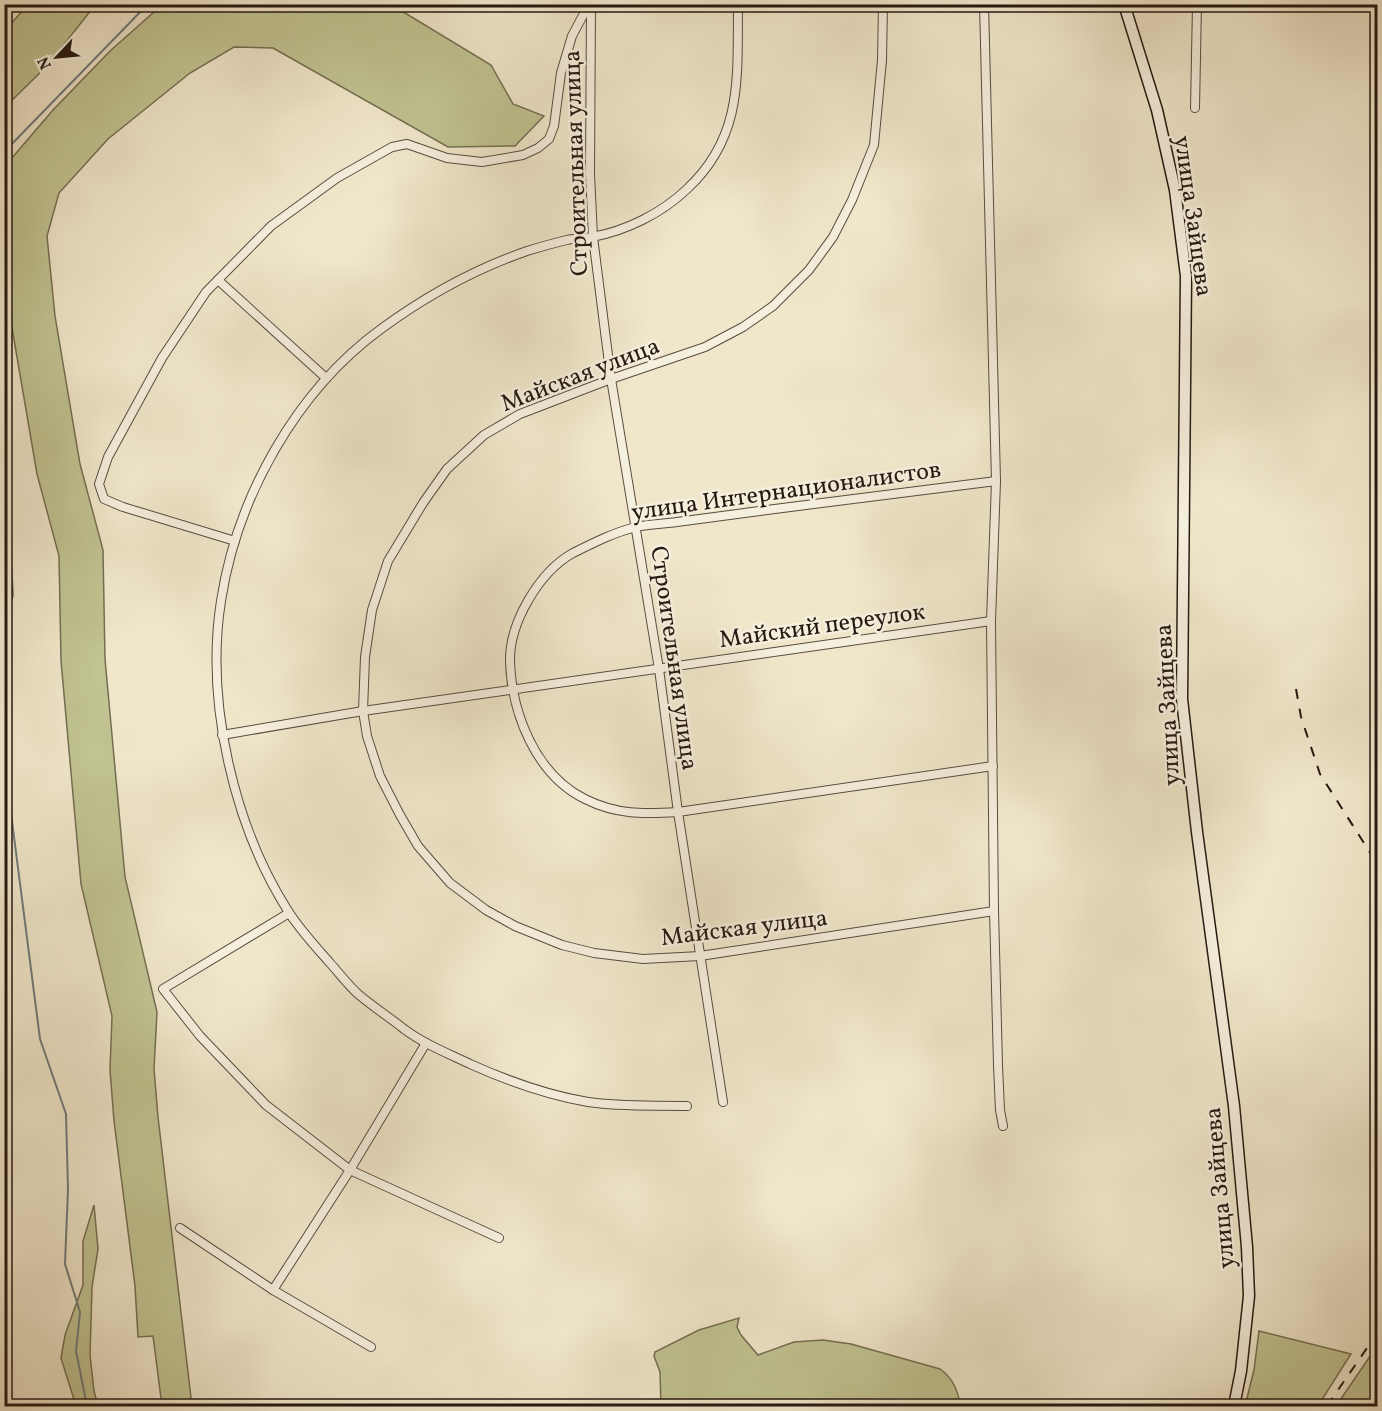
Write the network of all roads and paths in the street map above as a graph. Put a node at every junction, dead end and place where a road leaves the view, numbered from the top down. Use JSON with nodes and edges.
{"nodes":[{"id":1,"x":590,"y":4,"type":"edge"},
{"id":2,"x":738,"y":4,"type":"edge"},
{"id":3,"x":883,"y":4,"type":"edge"},
{"id":4,"x":984,"y":4,"type":"edge"},
{"id":5,"x":1124,"y":4,"type":"edge"},
{"id":6,"x":1197,"y":4,"type":"edge"},
{"id":7,"x":1195,"y":108,"type":"dead end"},
{"id":8,"x":593,"y":237,"type":"junction"},
{"id":9,"x":218,"y":280,"type":"junction"},
{"id":10,"x":326,"y":378,"type":"junction"},
{"id":11,"x":610,"y":379,"type":"junction"},
{"id":12,"x":996,"y":481,"type":"junction"},
{"id":13,"x":636,"y":528,"type":"junction"},
{"id":14,"x":235,"y":541,"type":"junction"},
{"id":15,"x":991,"y":621,"type":"junction"},
{"id":16,"x":659,"y":669,"type":"junction"},
{"id":17,"x":513,"y":691,"type":"junction"},
{"id":18,"x":363,"y":711,"type":"junction"},
{"id":19,"x":222,"y":735,"type":"junction"},
{"id":20,"x":993,"y":766,"type":"junction"},
{"id":21,"x":678,"y":813,"type":"junction"},
{"id":22,"x":994,"y":911,"type":"junction"},
{"id":23,"x":289,"y":913,"type":"junction"},
{"id":24,"x":700,"y":956,"type":"junction"},
{"id":25,"x":426,"y":1043,"type":"junction"},
{"id":26,"x":723,"y":1102,"type":"dead end"},
{"id":27,"x":687,"y":1106,"type":"dead end"},
{"id":28,"x":1003,"y":1126,"type":"dead end"},
{"id":29,"x":350,"y":1170,"type":"junction"},
{"id":30,"x":180,"y":1228,"type":"dead end"},
{"id":31,"x":499,"y":1238,"type":"dead end"},
{"id":32,"x":273,"y":1290,"type":"junction"},
{"id":33,"x":371,"y":1347,"type":"dead end"},
{"id":34,"x":1234,"y":1407,"type":"edge"}],
"edges":[{"from":1,"to":8,"type":"street","name":"Строительная улица"},
{"from":1,"to":9,"type":"street"},
{"from":2,"to":8,"type":"street"},
{"from":3,"to":11,"type":"street","name":"Майская улица"},
{"from":4,"to":12,"type":"street"},
{"from":5,"to":34,"type":"street","name":"улица Зайцева"},
{"from":6,"to":7,"type":"street","name":"улица Зайцева"},
{"from":8,"to":10,"type":"street"},
{"from":8,"to":11,"type":"street","name":"Строительная улица"},
{"from":9,"to":10,"type":"street"},
{"from":9,"to":14,"type":"street"},
{"from":10,"to":14,"type":"street"},
{"from":11,"to":13,"type":"street","name":"Строительная улица"},
{"from":11,"to":18,"type":"street","name":"Майская улица"},
{"from":12,"to":13,"type":"street","name":"улица Интернационалистов"},
{"from":12,"to":15,"type":"street"},
{"from":13,"to":16,"type":"street","name":"Строительная улица"},
{"from":13,"to":17,"type":"street","name":"улица Интернационалистов"},
{"from":14,"to":19,"type":"street"},
{"from":15,"to":16,"type":"street","name":"Майский переулок"},
{"from":15,"to":20,"type":"street"},
{"from":16,"to":17,"type":"street","name":"Майский переулок"},
{"from":16,"to":21,"type":"street","name":"Строительная улица"},
{"from":17,"to":18,"type":"street","name":"Майский переулок"},
{"from":17,"to":21,"type":"street","name":"улица Интернационалистов"},
{"from":18,"to":19,"type":"street","name":"Майский переулок"},
{"from":18,"to":24,"type":"street","name":"Майская улица"},
{"from":19,"to":23,"type":"street"},
{"from":20,"to":21,"type":"street","name":"улица Интернационалистов"},
{"from":20,"to":22,"type":"street"},
{"from":21,"to":24,"type":"street","name":"Строительная улица"},
{"from":22,"to":24,"type":"street","name":"Майская улица"},
{"from":22,"to":28,"type":"street"},
{"from":23,"to":25,"type":"street"},
{"from":23,"to":29,"type":"street"},
{"from":24,"to":26,"type":"street","name":"Строительная улица"},
{"from":25,"to":27,"type":"street"},
{"from":25,"to":29,"type":"street"},
{"from":29,"to":31,"type":"street"},
{"from":29,"to":32,"type":"street"},
{"from":30,"to":32,"type":"street"},
{"from":32,"to":33,"type":"street"}]}
